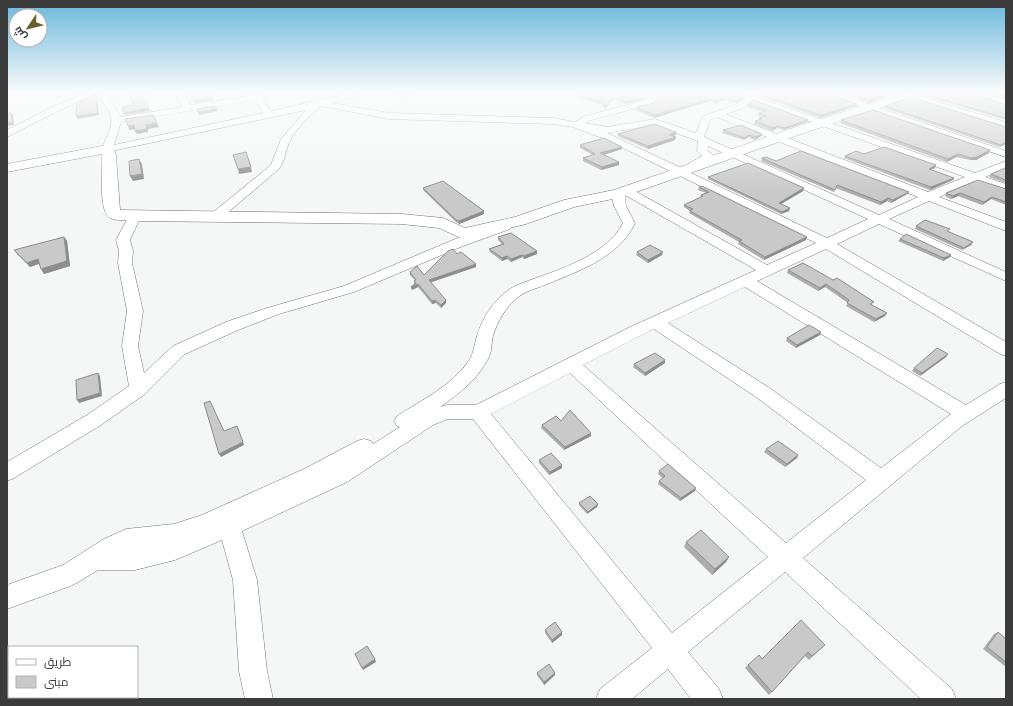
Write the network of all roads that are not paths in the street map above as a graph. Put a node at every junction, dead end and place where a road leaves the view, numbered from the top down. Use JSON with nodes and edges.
{"nodes":[{"id":1,"x":22,"y":126,"type":"edge"},
{"id":2,"x":116,"y":126,"type":"edge"},
{"id":3,"x":214,"y":126,"type":"edge"},
{"id":4,"x":297,"y":126,"type":"edge"},
{"id":5,"x":579,"y":126,"type":"edge"},
{"id":6,"x":582,"y":126,"type":"edge"},
{"id":7,"x":631,"y":126,"type":"edge"},
{"id":8,"x":665,"y":126,"type":"edge"},
{"id":9,"x":704,"y":126,"type":"edge"},
{"id":10,"x":749,"y":126,"type":"edge"},
{"id":11,"x":814,"y":126,"type":"edge"},
{"id":12,"x":831,"y":126,"type":"edge"},
{"id":13,"x":923,"y":126,"type":"edge"},
{"id":14,"x":7,"y":134,"type":"edge"},
{"id":15,"x":780,"y":137,"type":"junction"},
{"id":16,"x":701,"y":140,"type":"junction"},
{"id":17,"x":107,"y":149,"type":"junction"},
{"id":18,"x":733,"y":154,"type":"junction"},
{"id":19,"x":1006,"y":154,"type":"edge"},
{"id":20,"x":1006,"y":164,"type":"edge"},
{"id":21,"x":7,"y":168,"type":"edge"},
{"id":22,"x":680,"y":172,"type":"junction"},
{"id":23,"x":974,"y":177,"type":"junction"},
{"id":24,"x":1006,"y":188,"type":"edge"},
{"id":25,"x":621,"y":193,"type":"junction"},
{"id":26,"x":930,"y":196,"type":"junction"},
{"id":27,"x":135,"y":216,"type":"junction"},
{"id":28,"x":215,"y":217,"type":"junction"},
{"id":29,"x":881,"y":219,"type":"junction"},
{"id":30,"x":520,"y":221,"type":"junction"},
{"id":31,"x":1006,"y":227,"type":"edge"},
{"id":32,"x":826,"y":243,"type":"junction"},
{"id":33,"x":767,"y":271,"type":"junction"},
{"id":34,"x":1006,"y":277,"type":"edge"},
{"id":35,"x":746,"y":280,"type":"junction"},
{"id":36,"x":655,"y":322,"type":"junction"},
{"id":37,"x":1006,"y":350,"type":"edge"},
{"id":38,"x":571,"y":364,"type":"junction"},
{"id":39,"x":1006,"y":388,"type":"edge"},
{"id":40,"x":139,"y":389,"type":"junction"},
{"id":41,"x":478,"y":412,"type":"junction"},
{"id":42,"x":966,"y":414,"type":"junction"},
{"id":43,"x":7,"y":472,"type":"edge"},
{"id":44,"x":881,"y":480,"type":"junction"},
{"id":45,"x":229,"y":525,"type":"junction"},
{"id":46,"x":786,"y":557,"type":"junction"},
{"id":47,"x":93,"y":559,"type":"junction"},
{"id":48,"x":7,"y":597,"type":"edge"},
{"id":49,"x":671,"y":650,"type":"junction"},
{"id":50,"x":259,"y":699,"type":"edge"},
{"id":51,"x":610,"y":699,"type":"edge"},
{"id":52,"x":709,"y":699,"type":"edge"},
{"id":53,"x":942,"y":699,"type":"edge"}],
"edges":[{"from":1,"to":14,"type":"street"},
{"from":2,"to":17,"type":"street"},
{"from":3,"to":17,"type":"street"},
{"from":4,"to":28,"type":"street"},
{"from":5,"to":22,"type":"street"},
{"from":6,"to":7,"type":"street"},
{"from":8,"to":16,"type":"street"},
{"from":9,"to":16,"type":"street"},
{"from":10,"to":15,"type":"street"},
{"from":11,"to":15,"type":"street"},
{"from":12,"to":23,"type":"street"},
{"from":13,"to":19,"type":"street"},
{"from":15,"to":18,"type":"street"},
{"from":15,"to":26,"type":"street"},
{"from":16,"to":18,"type":"street"},
{"from":16,"to":22,"type":"street"},
{"from":17,"to":21,"type":"street"},
{"from":17,"to":27,"type":"street"},
{"from":18,"to":22,"type":"street"},
{"from":18,"to":29,"type":"street"},
{"from":20,"to":23,"type":"street"},
{"from":22,"to":25,"type":"street"},
{"from":22,"to":32,"type":"street"},
{"from":23,"to":24,"type":"street"},
{"from":23,"to":26,"type":"street"},
{"from":25,"to":30,"type":"street"},
{"from":25,"to":33,"type":"street"},
{"from":25,"to":47,"type":"street"},
{"from":26,"to":29,"type":"street"},
{"from":26,"to":31,"type":"street"},
{"from":27,"to":28,"type":"street"},
{"from":27,"to":40,"type":"street"},
{"from":28,"to":30,"type":"street"},
{"from":29,"to":32,"type":"street"},
{"from":29,"to":34,"type":"street"},
{"from":30,"to":40,"type":"street"},
{"from":32,"to":33,"type":"street"},
{"from":32,"to":37,"type":"street"},
{"from":33,"to":35,"type":"street"},
{"from":35,"to":36,"type":"street"},
{"from":35,"to":42,"type":"street"},
{"from":36,"to":38,"type":"street"},
{"from":36,"to":44,"type":"street"},
{"from":38,"to":41,"type":"street"},
{"from":38,"to":46,"type":"street"},
{"from":39,"to":42,"type":"street"},
{"from":40,"to":43,"type":"street"},
{"from":41,"to":45,"type":"street"},
{"from":41,"to":49,"type":"street"},
{"from":42,"to":44,"type":"street"},
{"from":44,"to":46,"type":"street"},
{"from":45,"to":47,"type":"street"},
{"from":45,"to":50,"type":"street"},
{"from":46,"to":49,"type":"street"},
{"from":46,"to":53,"type":"street"},
{"from":47,"to":48,"type":"street"},
{"from":49,"to":51,"type":"street"},
{"from":49,"to":52,"type":"street"}]}
